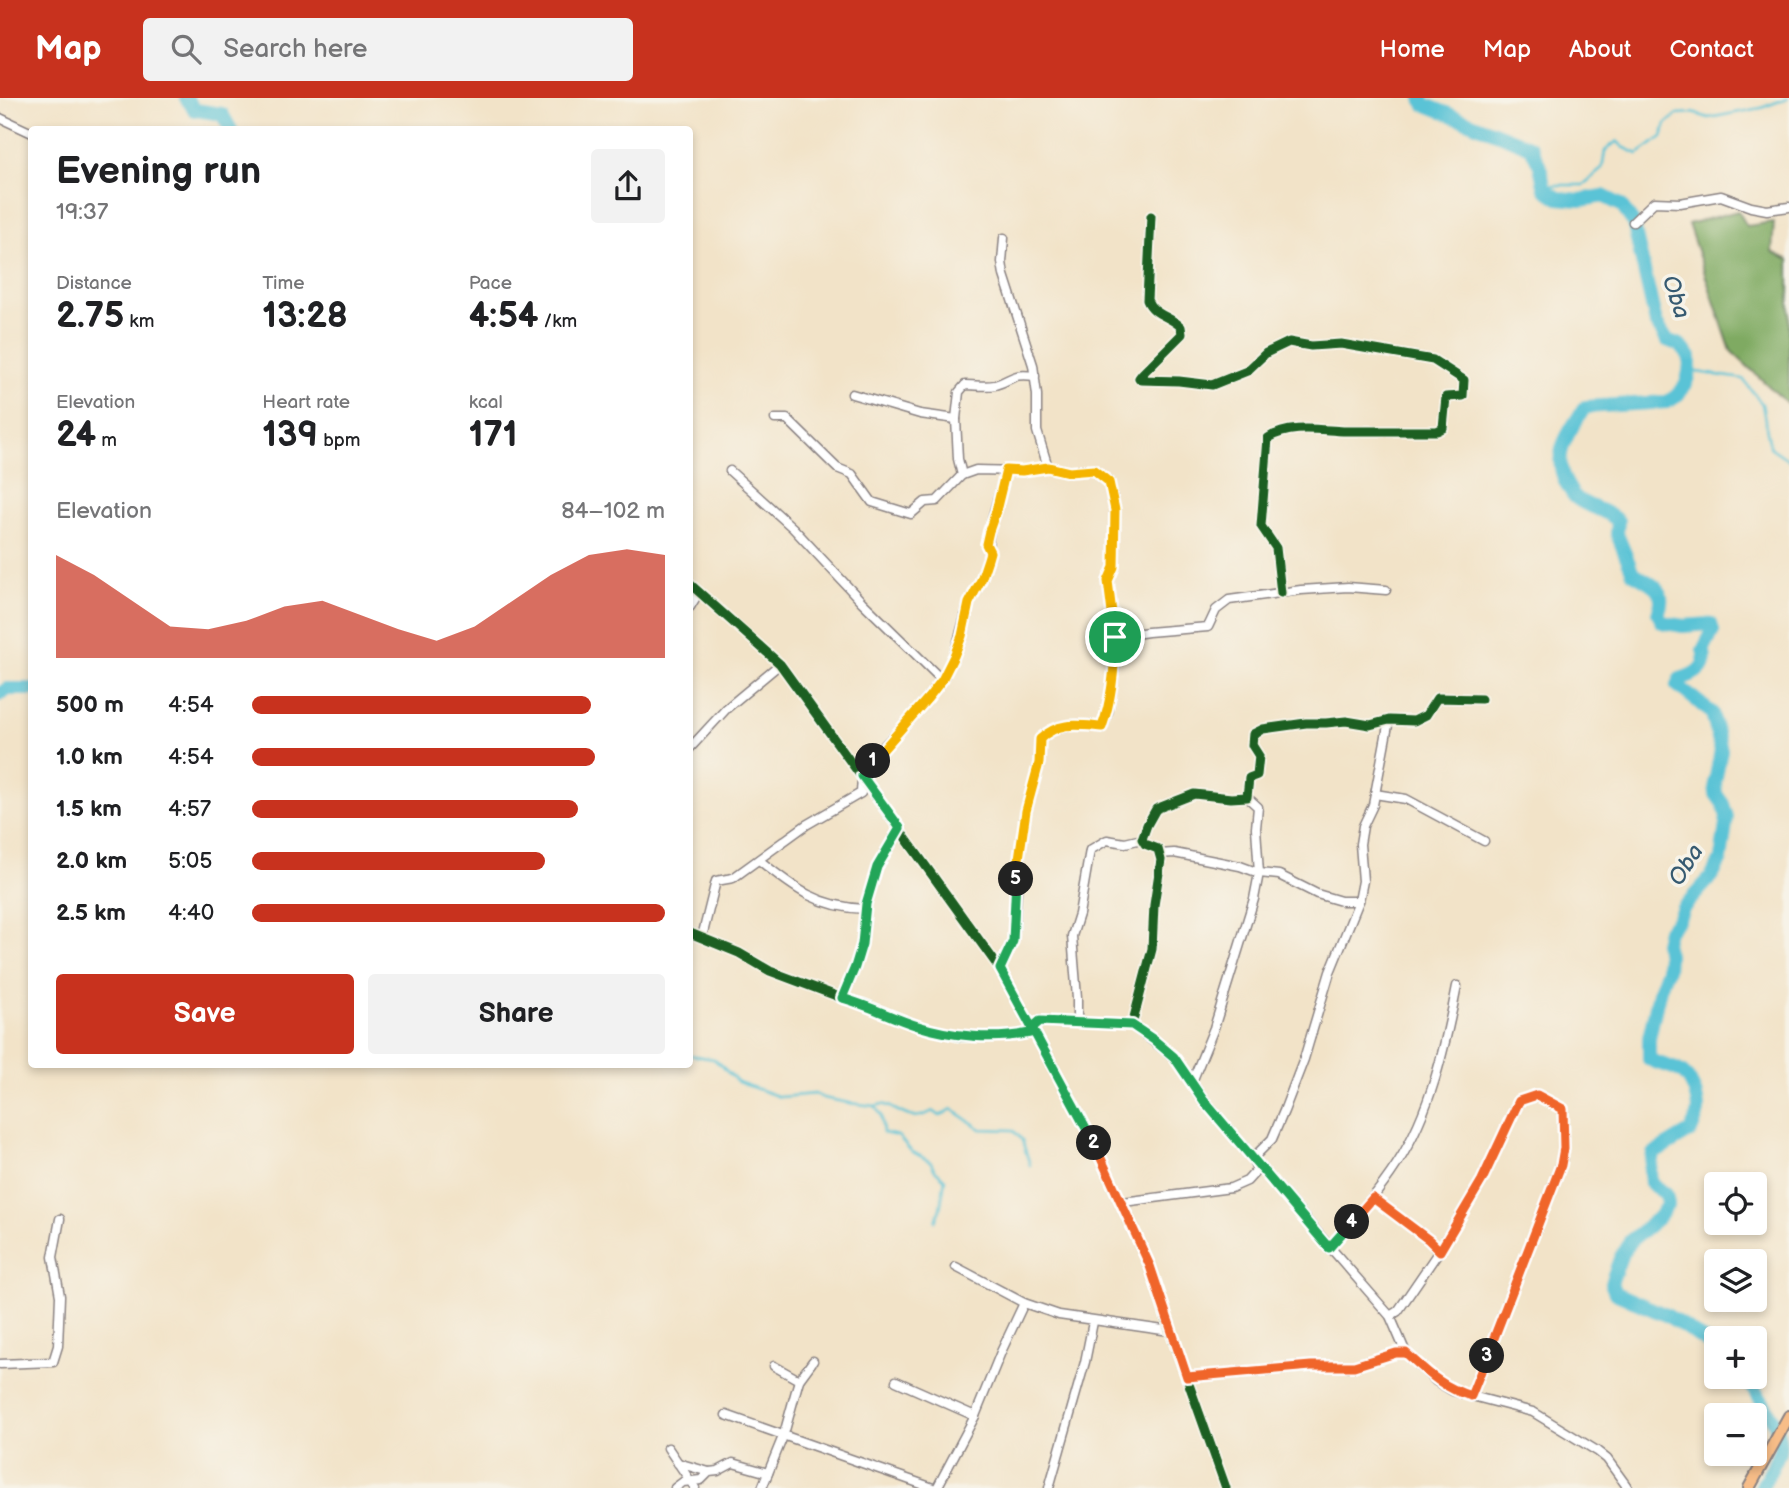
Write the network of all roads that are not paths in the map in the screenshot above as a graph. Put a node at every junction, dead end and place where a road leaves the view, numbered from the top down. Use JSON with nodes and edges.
{"nodes":[{"id":1,"x":0,"y":118,"type":"edge"},
{"id":2,"x":28,"y":131,"type":"edge"},
{"id":3,"x":1789,"y":206,"type":"edge"},
{"id":4,"x":1151,"y":216,"type":"dead end"},
{"id":5,"x":1633,"y":222,"type":"dead end"},
{"id":6,"x":1004,"y":238,"type":"dead end"},
{"id":7,"x":1035,"y":376,"type":"junction"},
{"id":8,"x":852,"y":394,"type":"dead end"},
{"id":9,"x":775,"y":419,"type":"dead end"},
{"id":10,"x":956,"y":419,"type":"junction"},
{"id":11,"x":1048,"y":467,"type":"junction"},
{"id":12,"x":1006,"y":470,"type":"junction"},
{"id":13,"x":730,"y":471,"type":"dead end"},
{"id":14,"x":962,"y":475,"type":"junction"},
{"id":15,"x":693,"y":587,"type":"edge"},
{"id":16,"x":1386,"y":590,"type":"dead end"},
{"id":17,"x":699,"y":593,"type":"junction"},
{"id":18,"x":1281,"y":593,"type":"junction"},
{"id":19,"x":693,"y":602,"type":"edge"},
{"id":20,"x":1115,"y":637,"type":"junction"},
{"id":21,"x":780,"y":664,"type":"junction"},
{"id":22,"x":942,"y":680,"type":"junction"},
{"id":23,"x":1481,"y":699,"type":"dead end"},
{"id":24,"x":1389,"y":720,"type":"junction"},
{"id":25,"x":693,"y":745,"type":"edge"},
{"id":26,"x":862,"y":776,"type":"junction"},
{"id":27,"x":1375,"y":794,"type":"junction"},
{"id":28,"x":1247,"y":797,"type":"junction"},
{"id":29,"x":900,"y":828,"type":"junction"},
{"id":30,"x":1142,"y":839,"type":"junction"},
{"id":31,"x":1484,"y":841,"type":"dead end"},
{"id":32,"x":1159,"y":854,"type":"junction"},
{"id":33,"x":760,"y":860,"type":"junction"},
{"id":34,"x":1259,"y":873,"type":"junction"},
{"id":35,"x":1359,"y":901,"type":"junction"},
{"id":36,"x":866,"y":909,"type":"junction"},
{"id":37,"x":693,"y":934,"type":"edge"},
{"id":38,"x":702,"y":937,"type":"junction"},
{"id":39,"x":1000,"y":969,"type":"junction"},
{"id":40,"x":1457,"y":986,"type":"dead end"},
{"id":41,"x":842,"y":998,"type":"junction"},
{"id":42,"x":1077,"y":1023,"type":"junction"},
{"id":43,"x":1132,"y":1025,"type":"junction"},
{"id":44,"x":1032,"y":1028,"type":"junction"},
{"id":45,"x":1192,"y":1082,"type":"junction"},
{"id":46,"x":1253,"y":1158,"type":"junction"},
{"id":47,"x":1373,"y":1198,"type":"junction"},
{"id":48,"x":1122,"y":1202,"type":"junction"},
{"id":49,"x":60,"y":1219,"type":"dead end"},
{"id":50,"x":1329,"y":1248,"type":"junction"},
{"id":51,"x":1440,"y":1251,"type":"junction"},
{"id":52,"x":956,"y":1267,"type":"dead end"},
{"id":53,"x":1024,"y":1303,"type":"junction"},
{"id":54,"x":1390,"y":1316,"type":"junction"},
{"id":55,"x":1093,"y":1322,"type":"junction"},
{"id":56,"x":1170,"y":1331,"type":"junction"},
{"id":57,"x":1406,"y":1353,"type":"junction"},
{"id":58,"x":813,"y":1362,"type":"dead end"},
{"id":59,"x":0,"y":1364,"type":"edge"},
{"id":60,"x":774,"y":1366,"type":"dead end"},
{"id":61,"x":1187,"y":1377,"type":"junction"},
{"id":62,"x":799,"y":1380,"type":"junction"},
{"id":63,"x":896,"y":1381,"type":"dead end"},
{"id":64,"x":1471,"y":1396,"type":"junction"},
{"id":65,"x":726,"y":1415,"type":"dead end"},
{"id":66,"x":975,"y":1416,"type":"junction"},
{"id":67,"x":1789,"y":1416,"type":"edge"},
{"id":68,"x":784,"y":1434,"type":"junction"},
{"id":69,"x":668,"y":1448,"type":"dead end"},
{"id":70,"x":677,"y":1463,"type":"junction"},
{"id":71,"x":709,"y":1472,"type":"junction"},
{"id":72,"x":768,"y":1473,"type":"junction"},
{"id":73,"x":692,"y":1485,"type":"edge"},
{"id":74,"x":676,"y":1488,"type":"edge"},
{"id":75,"x":763,"y":1488,"type":"edge"},
{"id":76,"x":935,"y":1488,"type":"edge"},
{"id":77,"x":1049,"y":1488,"type":"edge"},
{"id":78,"x":1226,"y":1488,"type":"edge"},
{"id":79,"x":1628,"y":1488,"type":"edge"},
{"id":80,"x":1749,"y":1488,"type":"edge"}],
"edges":[{"from":1,"to":2,"type":"street"},
{"from":3,"to":5,"type":"street"},
{"from":4,"to":18,"type":"street"},
{"from":6,"to":7,"type":"street"},
{"from":7,"to":10,"type":"street"},
{"from":7,"to":11,"type":"street"},
{"from":8,"to":10,"type":"street"},
{"from":9,"to":14,"type":"street"},
{"from":10,"to":14,"type":"street"},
{"from":11,"to":12,"type":"street"},
{"from":11,"to":20,"type":"street"},
{"from":12,"to":14,"type":"street"},
{"from":12,"to":22,"type":"street"},
{"from":13,"to":22,"type":"street"},
{"from":15,"to":17,"type":"street"},
{"from":16,"to":18,"type":"street"},
{"from":17,"to":19,"type":"street"},
{"from":17,"to":21,"type":"street"},
{"from":18,"to":20,"type":"street"},
{"from":20,"to":39,"type":"street"},
{"from":21,"to":25,"type":"street"},
{"from":21,"to":26,"type":"street"},
{"from":22,"to":26,"type":"street"},
{"from":23,"to":24,"type":"street"},
{"from":24,"to":27,"type":"street"},
{"from":24,"to":28,"type":"street"},
{"from":26,"to":29,"type":"street"},
{"from":26,"to":33,"type":"street"},
{"from":27,"to":31,"type":"street"},
{"from":27,"to":35,"type":"street"},
{"from":28,"to":30,"type":"street"},
{"from":28,"to":34,"type":"street"},
{"from":29,"to":36,"type":"street"},
{"from":29,"to":39,"type":"street"},
{"from":30,"to":32,"type":"street"},
{"from":30,"to":42,"type":"street"},
{"from":32,"to":34,"type":"street"},
{"from":32,"to":43,"type":"street"},
{"from":33,"to":36,"type":"street"},
{"from":33,"to":38,"type":"street"},
{"from":34,"to":35,"type":"street"},
{"from":34,"to":45,"type":"street"},
{"from":35,"to":46,"type":"street"},
{"from":36,"to":41,"type":"street"},
{"from":37,"to":38,"type":"street"},
{"from":38,"to":41,"type":"street"},
{"from":39,"to":44,"type":"street"},
{"from":40,"to":47,"type":"street"},
{"from":41,"to":44,"type":"street"},
{"from":42,"to":43,"type":"street"},
{"from":42,"to":44,"type":"street"},
{"from":43,"to":45,"type":"street"},
{"from":44,"to":48,"type":"street"},
{"from":45,"to":46,"type":"street"},
{"from":46,"to":48,"type":"street"},
{"from":46,"to":50,"type":"street"},
{"from":47,"to":50,"type":"street"},
{"from":47,"to":51,"type":"street"},
{"from":48,"to":56,"type":"street"},
{"from":49,"to":59,"type":"street"},
{"from":50,"to":54,"type":"street"},
{"from":51,"to":54,"type":"street"},
{"from":51,"to":64,"type":"street"},
{"from":52,"to":53,"type":"street"},
{"from":53,"to":55,"type":"street"},
{"from":53,"to":66,"type":"street"},
{"from":54,"to":57,"type":"street"},
{"from":55,"to":56,"type":"street"},
{"from":55,"to":77,"type":"street"},
{"from":56,"to":61,"type":"street"},
{"from":57,"to":61,"type":"street"},
{"from":57,"to":64,"type":"street"},
{"from":58,"to":62,"type":"street"},
{"from":60,"to":62,"type":"street"},
{"from":61,"to":78,"type":"street"},
{"from":62,"to":68,"type":"street"},
{"from":63,"to":66,"type":"street"},
{"from":64,"to":79,"type":"street"},
{"from":65,"to":68,"type":"street"},
{"from":66,"to":76,"type":"street"},
{"from":67,"to":80,"type":"highway"},
{"from":68,"to":72,"type":"street"},
{"from":68,"to":76,"type":"street"},
{"from":69,"to":70,"type":"street"},
{"from":70,"to":71,"type":"street"},
{"from":70,"to":73,"type":"street"},
{"from":71,"to":72,"type":"street"},
{"from":71,"to":73,"type":"street"},
{"from":72,"to":75,"type":"street"},
{"from":73,"to":74,"type":"street"}]}
